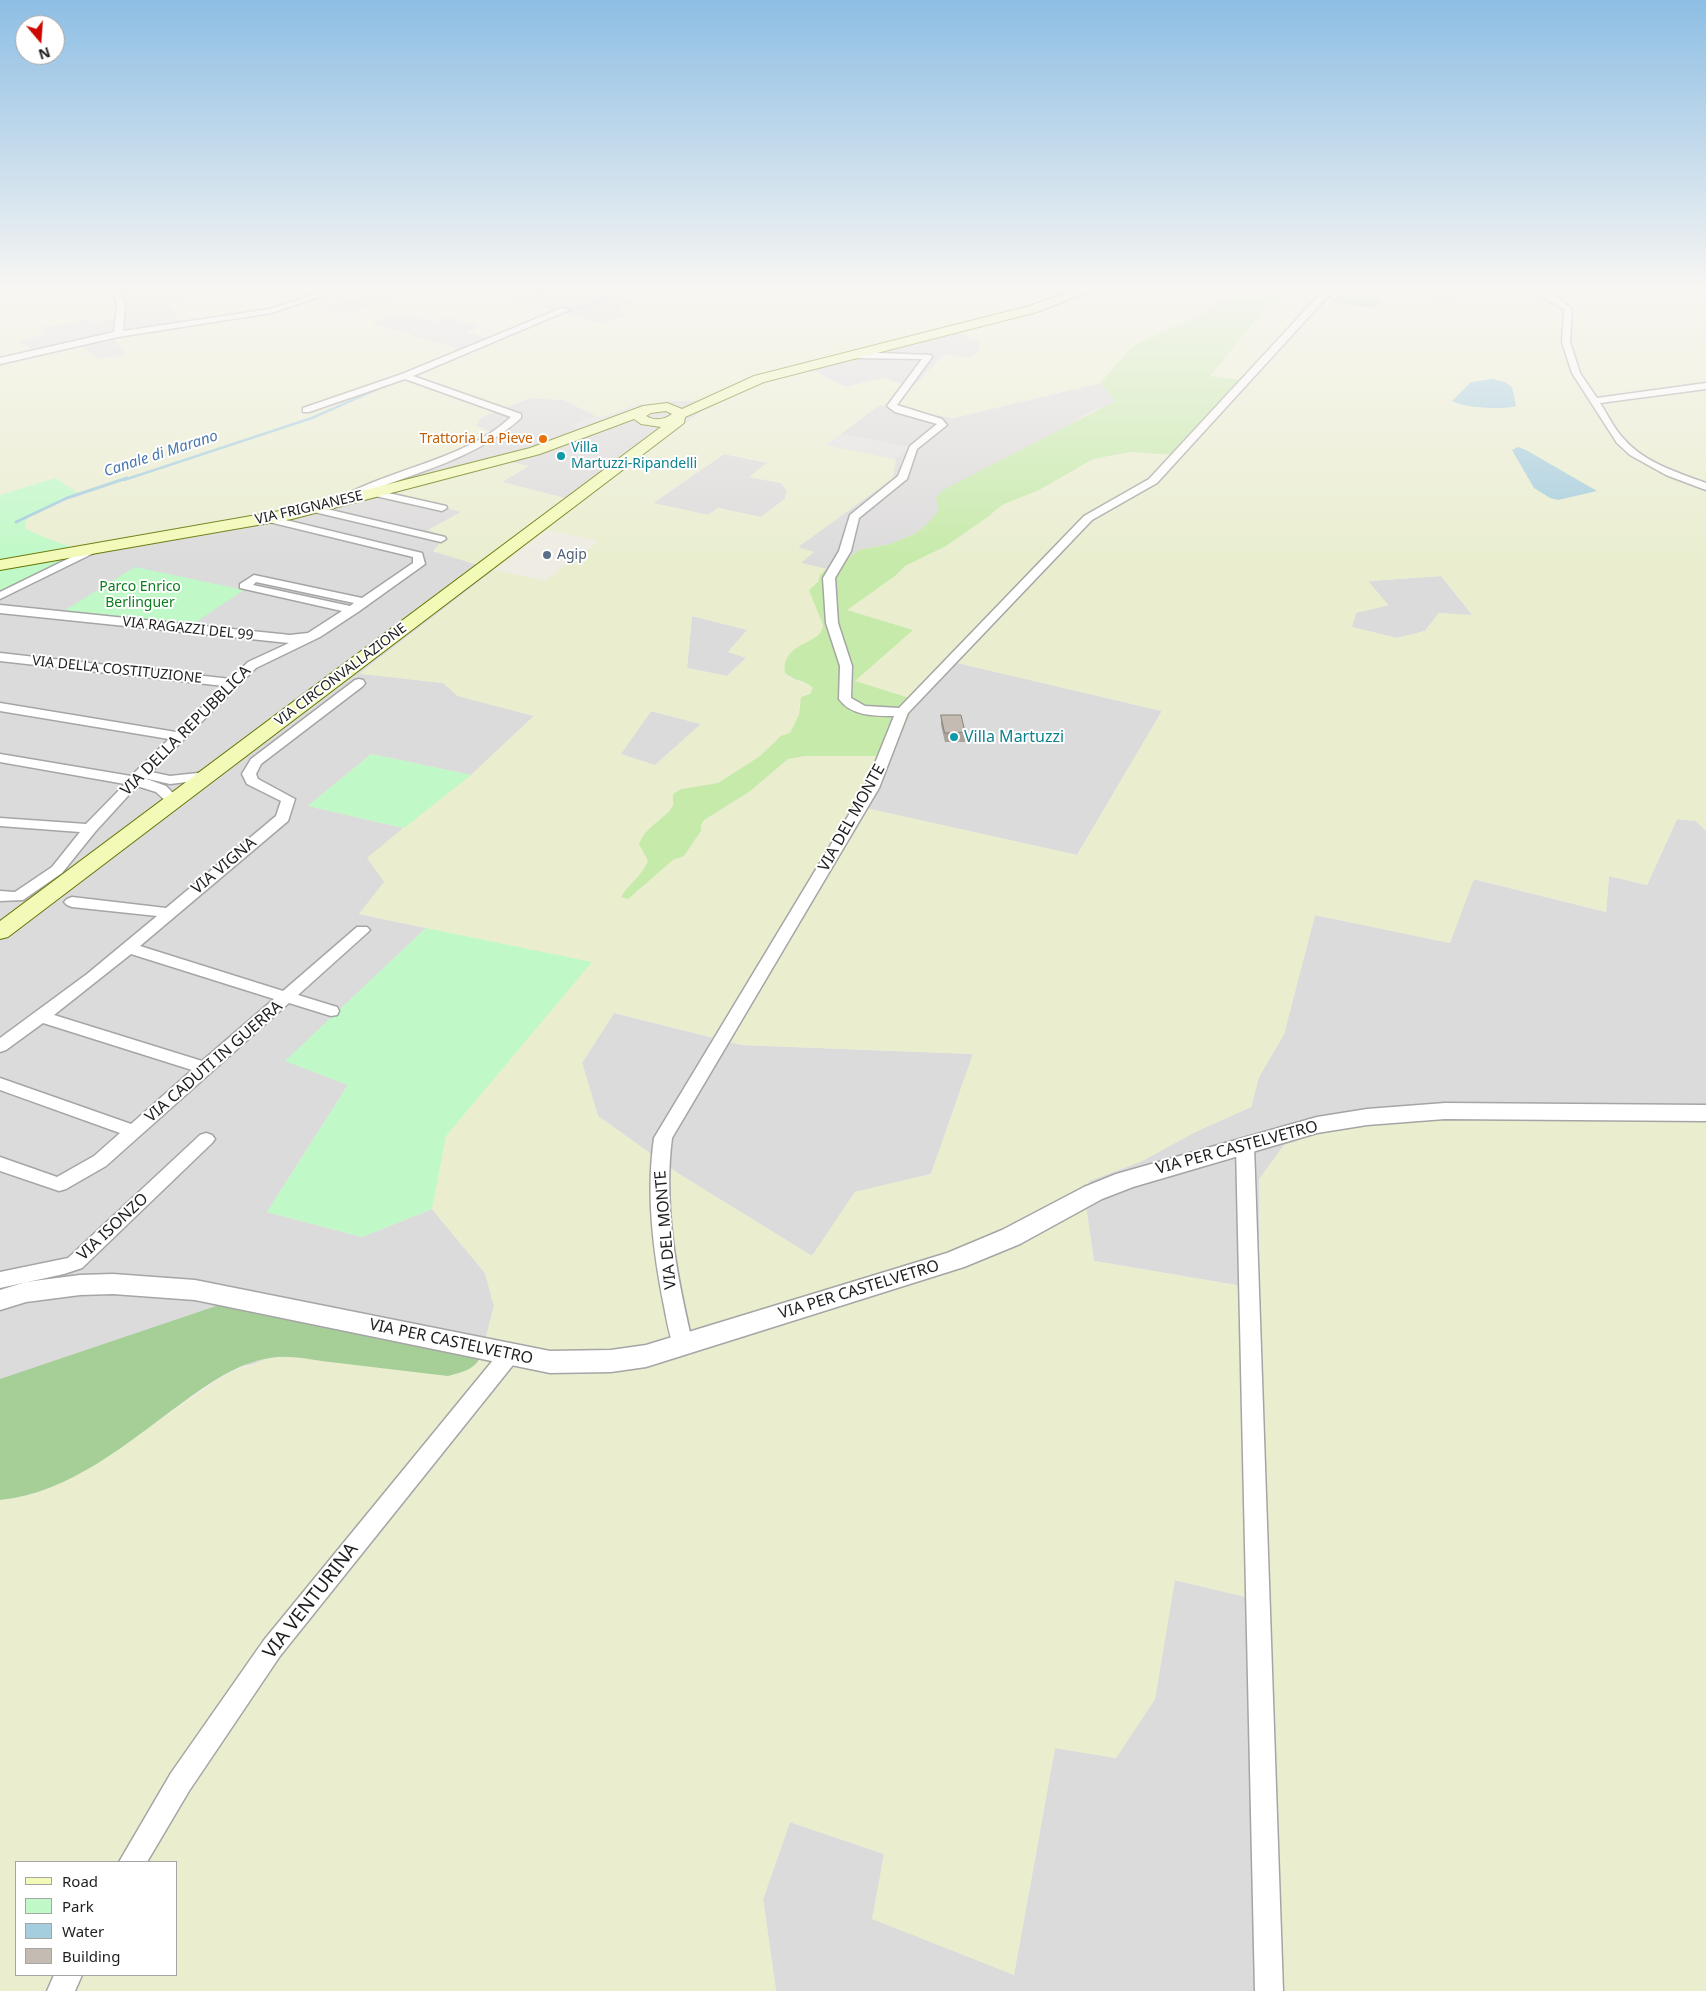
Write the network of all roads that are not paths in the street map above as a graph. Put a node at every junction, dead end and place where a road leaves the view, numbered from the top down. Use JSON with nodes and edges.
{"nodes":[{"id":1,"x":404,"y":378,"type":"edge"},
{"id":2,"x":410,"y":378,"type":"edge"},
{"id":3,"x":765,"y":378,"type":"edge"},
{"id":4,"x":914,"y":378,"type":"edge"},
{"id":5,"x":1248,"y":378,"type":"edge"},
{"id":6,"x":1578,"y":378,"type":"edge"},
{"id":7,"x":1706,"y":386,"type":"edge"},
{"id":8,"x":736,"y":388,"type":"junction"},
{"id":9,"x":1593,"y":401,"type":"junction"},
{"id":10,"x":658,"y":407,"type":"junction"},
{"id":11,"x":306,"y":410,"type":"dead end"},
{"id":12,"x":640,"y":416,"type":"junction"},
{"id":13,"x":671,"y":421,"type":"junction"},
{"id":14,"x":1706,"y":487,"type":"edge"},
{"id":15,"x":375,"y":493,"type":"junction"},
{"id":16,"x":340,"y":502,"type":"junction"},
{"id":17,"x":442,"y":508,"type":"dead end"},
{"id":18,"x":314,"y":509,"type":"junction"},
{"id":19,"x":269,"y":519,"type":"junction"},
{"id":20,"x":441,"y":539,"type":"dead end"},
{"id":21,"x":94,"y":549,"type":"junction"},
{"id":22,"x":0,"y":565,"type":"edge"},
{"id":23,"x":0,"y":596,"type":"edge"},
{"id":24,"x":365,"y":602,"type":"junction"},
{"id":25,"x":0,"y":609,"type":"edge"},
{"id":26,"x":354,"y":610,"type":"junction"},
{"id":27,"x":316,"y":634,"type":"junction"},
{"id":28,"x":259,"y":636,"type":"junction"},
{"id":29,"x":0,"y":657,"type":"edge"},
{"id":30,"x":252,"y":665,"type":"junction"},
{"id":31,"x":234,"y":683,"type":"junction"},
{"id":32,"x":359,"y":683,"type":"dead end"},
{"id":33,"x":0,"y":707,"type":"edge"},
{"id":34,"x":902,"y":712,"type":"junction"},
{"id":35,"x":180,"y":737,"type":"junction"},
{"id":36,"x":0,"y":758,"type":"edge"},
{"id":37,"x":207,"y":776,"type":"junction"},
{"id":38,"x":138,"y":778,"type":"junction"},
{"id":39,"x":174,"y":801,"type":"junction"},
{"id":40,"x":0,"y":822,"type":"edge"},
{"id":41,"x":90,"y":829,"type":"junction"},
{"id":42,"x":0,"y":896,"type":"edge"},
{"id":43,"x":72,"y":902,"type":"dead end"},
{"id":44,"x":168,"y":913,"type":"junction"},
{"id":45,"x":362,"y":930,"type":"dead end"},
{"id":46,"x":0,"y":932,"type":"edge"},
{"id":47,"x":129,"y":948,"type":"junction"},
{"id":48,"x":288,"y":997,"type":"junction"},
{"id":49,"x":331,"y":1011,"type":"dead end"},
{"id":50,"x":43,"y":1017,"type":"junction"},
{"id":51,"x":0,"y":1046,"type":"edge"},
{"id":52,"x":207,"y":1069,"type":"junction"},
{"id":53,"x":0,"y":1084,"type":"edge"},
{"id":54,"x":1706,"y":1113,"type":"edge"},
{"id":55,"x":135,"y":1132,"type":"junction"},
{"id":56,"x":206,"y":1139,"type":"dead end"},
{"id":57,"x":1245,"y":1145,"type":"junction"},
{"id":58,"x":0,"y":1164,"type":"edge"},
{"id":59,"x":0,"y":1280,"type":"edge"},
{"id":60,"x":0,"y":1300,"type":"edge"},
{"id":61,"x":683,"y":1345,"type":"junction"},
{"id":62,"x":510,"y":1354,"type":"junction"},
{"id":63,"x":133,"y":1861,"type":"edge"},
{"id":64,"x":68,"y":1976,"type":"edge"},
{"id":65,"x":61,"y":1991,"type":"edge"},
{"id":66,"x":1269,"y":1991,"type":"edge"}],
"edges":[{"from":1,"to":11,"type":"street"},
{"from":2,"to":16,"type":"street"},
{"from":3,"to":8,"type":"main road"},
{"from":4,"to":34,"type":"street"},
{"from":5,"to":34,"type":"street","name":"VIA DEL MONTE"},
{"from":6,"to":9,"type":"street"},
{"from":7,"to":9,"type":"street"},
{"from":8,"to":10,"type":"main road"},
{"from":8,"to":13,"type":"main road","name":"VIA CIRCONVALLAZIONE"},
{"from":9,"to":14,"type":"street"},
{"from":10,"to":12,"type":"main road"},
{"from":10,"to":13,"type":"main road"},
{"from":12,"to":13,"type":"main road"},
{"from":12,"to":15,"type":"main road","name":"VIA FRIGNANESE"},
{"from":13,"to":37,"type":"main road","name":"VIA CIRCONVALLAZIONE"},
{"from":15,"to":16,"type":"main road","name":"VIA FRIGNANESE"},
{"from":15,"to":17,"type":"street"},
{"from":16,"to":18,"type":"main road","name":"VIA FRIGNANESE"},
{"from":18,"to":19,"type":"main road","name":"VIA FRIGNANESE"},
{"from":18,"to":20,"type":"street"},
{"from":19,"to":21,"type":"main road","name":"VIA FRIGNANESE"},
{"from":19,"to":24,"type":"street","name":"VIA DELLA REPUBBLICA"},
{"from":21,"to":22,"type":"main road","name":"VIA FRIGNANESE"},
{"from":21,"to":23,"type":"street"},
{"from":24,"to":26,"type":"street","name":"VIA DELLA REPUBBLICA"},
{"from":24,"to":26,"type":"street"},
{"from":25,"to":28,"type":"street","name":"VIA RAGAZZI DEL 99"},
{"from":26,"to":27,"type":"street","name":"VIA DELLA REPUBBLICA"},
{"from":27,"to":28,"type":"street","name":"VIA RAGAZZI DEL 99"},
{"from":27,"to":30,"type":"street","name":"VIA DELLA REPUBBLICA"},
{"from":28,"to":30,"type":"street"},
{"from":29,"to":31,"type":"street","name":"VIA DELLA COSTITUZIONE"},
{"from":30,"to":31,"type":"street","name":"VIA DELLA REPUBBLICA"},
{"from":31,"to":35,"type":"street","name":"VIA DELLA REPUBBLICA"},
{"from":32,"to":44,"type":"street","name":"VIA VIGNA"},
{"from":33,"to":35,"type":"street"},
{"from":34,"to":61,"type":"street","name":"VIA DEL MONTE"},
{"from":35,"to":38,"type":"street","name":"VIA DELLA REPUBBLICA"},
{"from":36,"to":38,"type":"street"},
{"from":37,"to":38,"type":"street"},
{"from":37,"to":39,"type":"main road","name":"VIA CIRCONVALLAZIONE"},
{"from":38,"to":39,"type":"street"},
{"from":38,"to":41,"type":"street","name":"VIA DELLA REPUBBLICA"},
{"from":39,"to":46,"type":"main road","name":"VIA CIRCONVALLAZIONE"},
{"from":40,"to":41,"type":"street"},
{"from":41,"to":42,"type":"street","name":"VIA DELLA REPUBBLICA"},
{"from":43,"to":44,"type":"street"},
{"from":44,"to":47,"type":"street","name":"VIA VIGNA"},
{"from":45,"to":48,"type":"street","name":"VIA CADUTI IN GUERRA"},
{"from":47,"to":48,"type":"street"},
{"from":47,"to":50,"type":"street","name":"VIA VIGNA"},
{"from":48,"to":49,"type":"street"},
{"from":48,"to":52,"type":"street","name":"VIA CADUTI IN GUERRA"},
{"from":50,"to":51,"type":"street","name":"VIA VIGNA"},
{"from":50,"to":52,"type":"street"},
{"from":52,"to":55,"type":"street","name":"VIA CADUTI IN GUERRA"},
{"from":53,"to":55,"type":"street"},
{"from":54,"to":57,"type":"street","name":"VIA PER CASTELVETRO"},
{"from":55,"to":58,"type":"street","name":"VIA CADUTI IN GUERRA"},
{"from":56,"to":59,"type":"street","name":"VIA ISONZO"},
{"from":57,"to":61,"type":"street","name":"VIA PER CASTELVETRO"},
{"from":57,"to":66,"type":"street"},
{"from":60,"to":62,"type":"street","name":"VIA PER CASTELVETRO"},
{"from":61,"to":62,"type":"street","name":"VIA PER CASTELVETRO"},
{"from":62,"to":63,"type":"street","name":"VIA VENTURINA"},
{"from":64,"to":65,"type":"street"}]}
